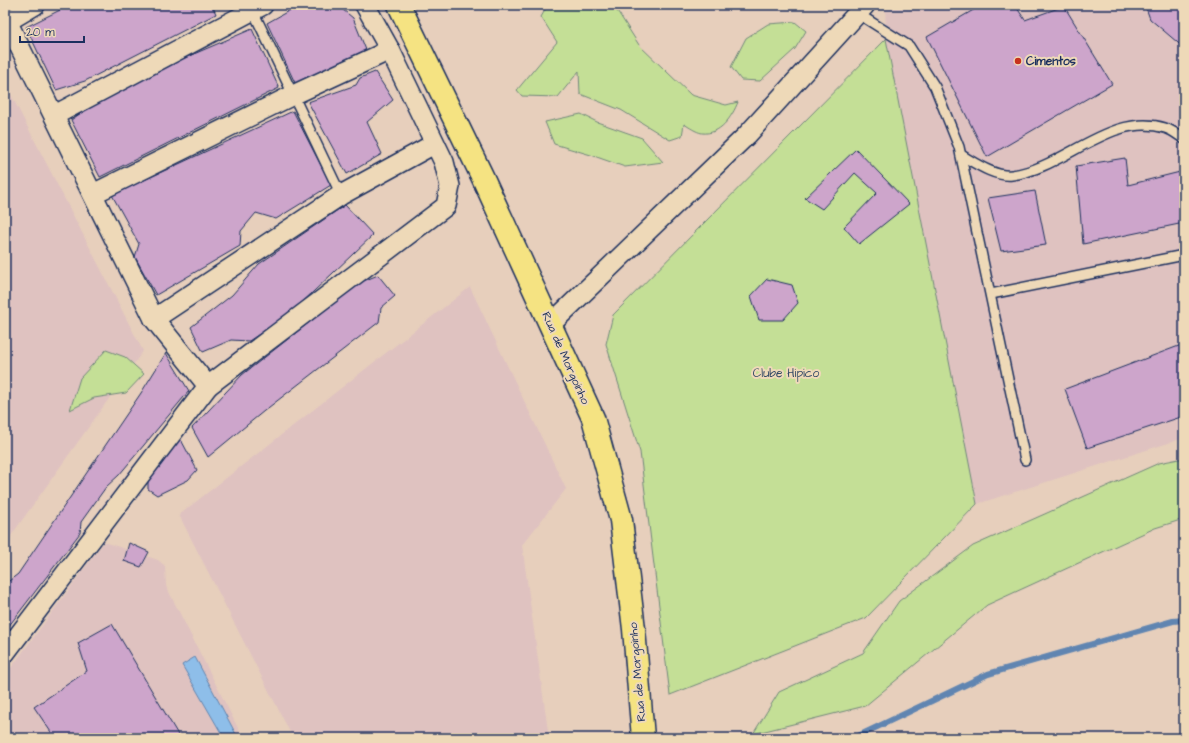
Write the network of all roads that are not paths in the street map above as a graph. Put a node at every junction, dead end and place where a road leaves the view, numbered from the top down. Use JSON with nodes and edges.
{"nodes":[{"id":1,"x":35,"y":5,"type":"edge"},
{"id":2,"x":365,"y":5,"type":"edge"},
{"id":3,"x":399,"y":5,"type":"edge"},
{"id":4,"x":254,"y":7,"type":"edge"},
{"id":5,"x":861,"y":9,"type":"edge"},
{"id":6,"x":6,"y":19,"type":"edge"},
{"id":7,"x":390,"y":50,"type":"junction"},
{"id":8,"x":293,"y":95,"type":"junction"},
{"id":9,"x":55,"y":115,"type":"junction"},
{"id":10,"x":1184,"y":139,"type":"edge"},
{"id":11,"x":434,"y":144,"type":"junction"},
{"id":12,"x":961,"y":155,"type":"junction"},
{"id":13,"x":93,"y":194,"type":"junction"},
{"id":14,"x":341,"y":195,"type":"junction"},
{"id":15,"x":1184,"y":255,"type":"edge"},
{"id":16,"x":991,"y":294,"type":"junction"},
{"id":17,"x":154,"y":318,"type":"junction"},
{"id":18,"x":551,"y":324,"type":"junction"},
{"id":19,"x":208,"y":386,"type":"junction"},
{"id":20,"x":1026,"y":460,"type":"dead end"},
{"id":21,"x":5,"y":653,"type":"edge"},
{"id":22,"x":643,"y":738,"type":"edge"}],
"edges":[{"from":1,"to":6,"type":"street"},
{"from":2,"to":7,"type":"street"},
{"from":3,"to":18,"type":"main road","name":"Rua de Morgoinho"},
{"from":4,"to":8,"type":"lane"},
{"from":4,"to":9,"type":"street"},
{"from":5,"to":12,"type":"lane"},
{"from":5,"to":18,"type":"street"},
{"from":6,"to":9,"type":"street"},
{"from":7,"to":8,"type":"street"},
{"from":7,"to":11,"type":"street"},
{"from":8,"to":13,"type":"street"},
{"from":8,"to":14,"type":"lane"},
{"from":9,"to":13,"type":"street"},
{"from":10,"to":12,"type":"lane"},
{"from":11,"to":14,"type":"street"},
{"from":11,"to":19,"type":"street"},
{"from":12,"to":16,"type":"lane"},
{"from":13,"to":17,"type":"street"},
{"from":14,"to":17,"type":"street"},
{"from":15,"to":16,"type":"lane"},
{"from":16,"to":20,"type":"lane"},
{"from":17,"to":19,"type":"street"},
{"from":18,"to":22,"type":"main road","name":"Rua de Morgoinho"},
{"from":19,"to":21,"type":"street"}]}
